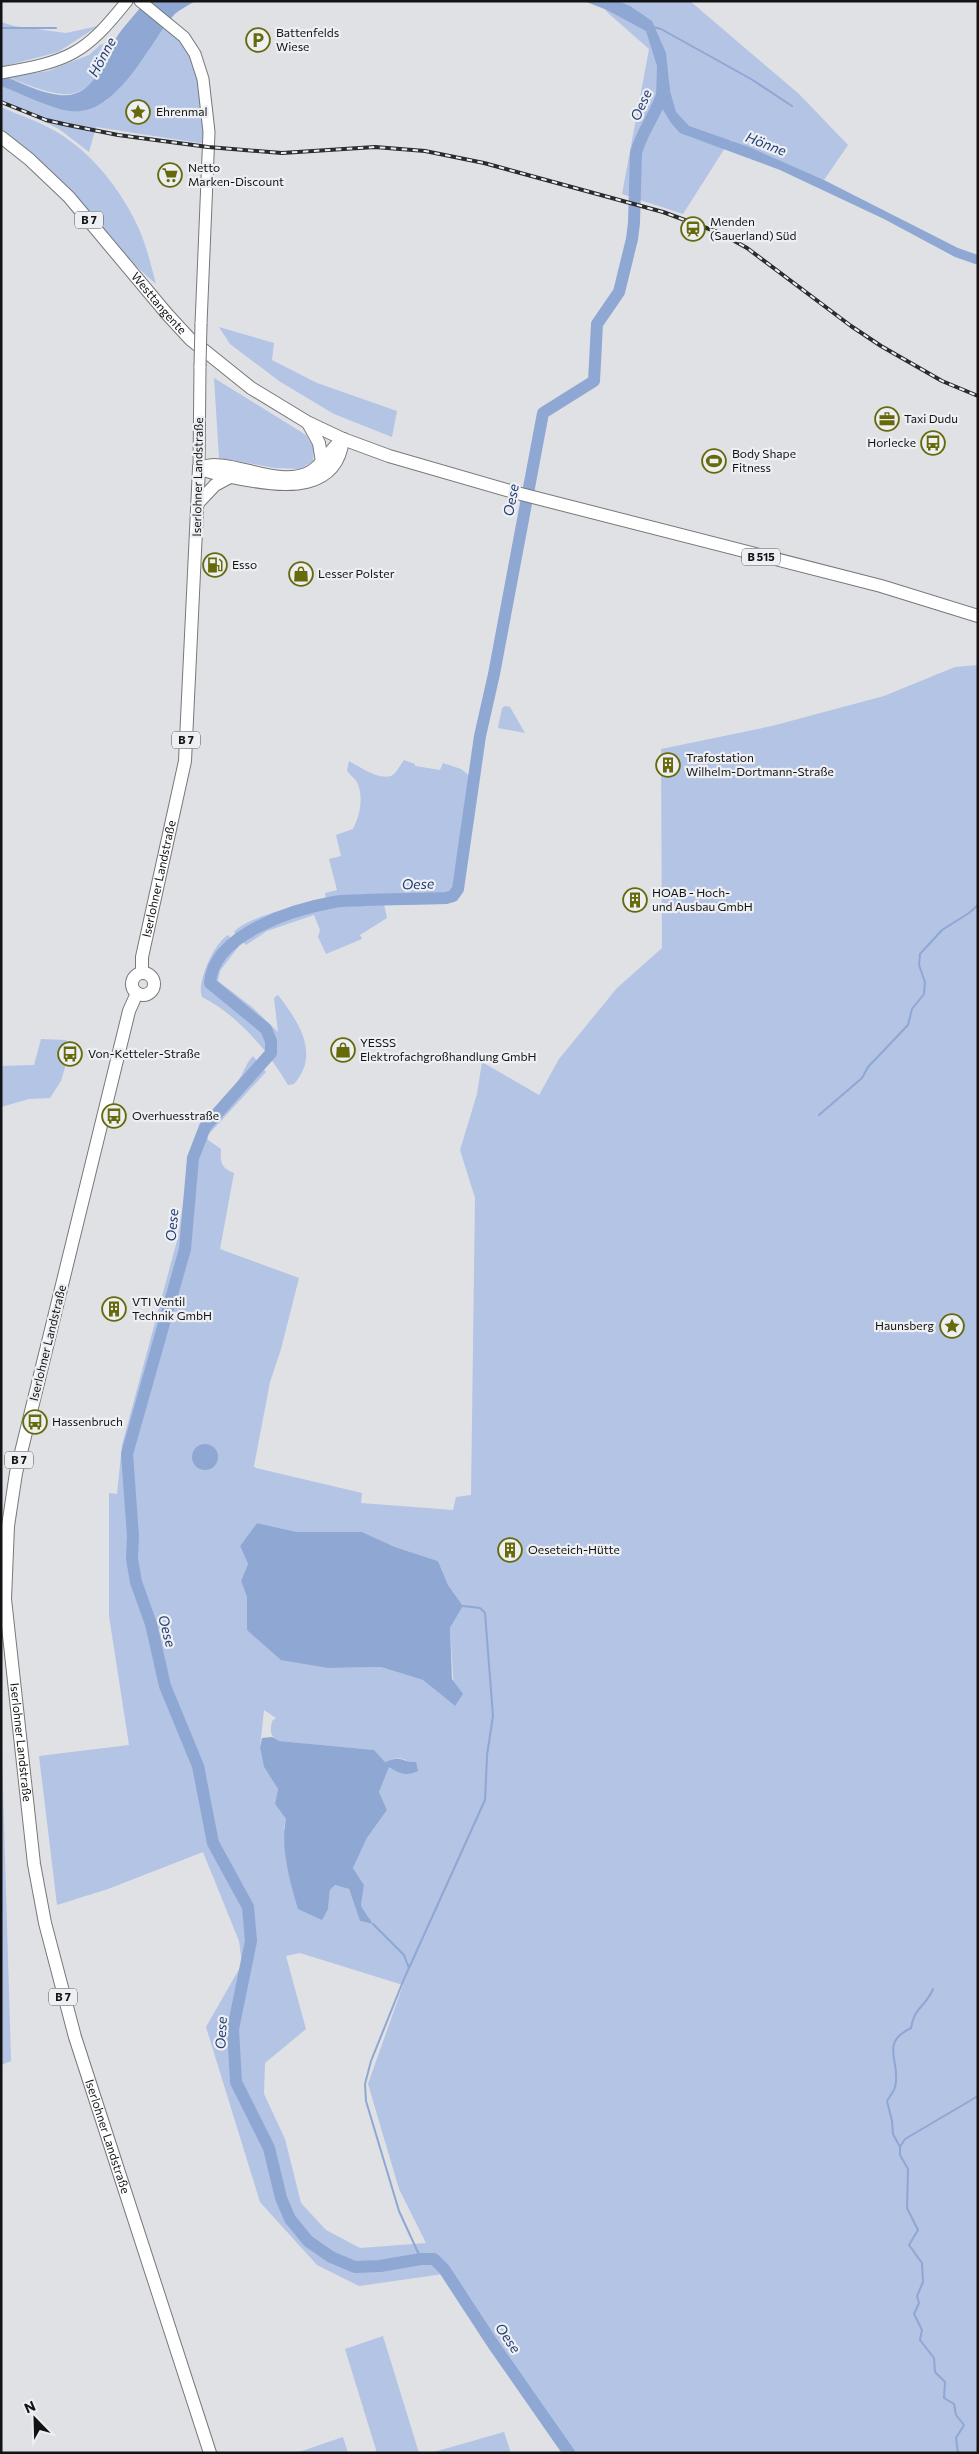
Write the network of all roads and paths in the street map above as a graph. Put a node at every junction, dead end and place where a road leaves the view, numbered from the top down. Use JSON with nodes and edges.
{"nodes":[{"id":1,"x":127,"y":1,"type":"edge"},
{"id":2,"x":141,"y":2,"type":"edge"},
{"id":3,"x":1,"y":73,"type":"edge"},
{"id":4,"x":1,"y":137,"type":"edge"},
{"id":5,"x":307,"y":422,"type":"junction"},
{"id":6,"x":343,"y":439,"type":"junction"},
{"id":7,"x":322,"y":462,"type":"junction"},
{"id":8,"x":199,"y":468,"type":"junction"},
{"id":9,"x":230,"y":477,"type":"junction"},
{"id":10,"x":198,"y":503,"type":"junction"},
{"id":11,"x":978,"y":616,"type":"edge"},
{"id":12,"x":142,"y":973,"type":"junction"},
{"id":13,"x":137,"y":993,"type":"junction"},
{"id":14,"x":210,"y":2453,"type":"edge"}],
"edges":[{"from":1,"to":3,"type":"street"},
{"from":2,"to":8,"type":"street","name":"Iserlohner Landstraße","bridge":true},
{"from":4,"to":5,"type":"main road","name":"Westtangente","number":"B 7"},
{"from":5,"to":6,"type":"main road","name":"Westtangente","number":"B 7"},
{"from":5,"to":7,"type":"main road","number":"B 7"},
{"from":6,"to":7,"type":"main road"},
{"from":6,"to":9,"type":"main road"},
{"from":6,"to":11,"type":"main road","number":"B 515"},
{"from":7,"to":8,"type":"main road"},
{"from":8,"to":9,"type":"main road"},
{"from":8,"to":10,"type":"main road","name":"Iserlohner Landstraße","number":"B 7"},
{"from":9,"to":10,"type":"main road"},
{"from":10,"to":12,"type":"main road","name":"Iserlohner Landstraße","number":"B 7"},
{"from":12,"to":13,"type":"main road","number":"B 7"},
{"from":12,"to":13,"type":"main road"},
{"from":13,"to":14,"type":"main road","name":"Iserlohner Landstraße","number":"B 7"}]}
